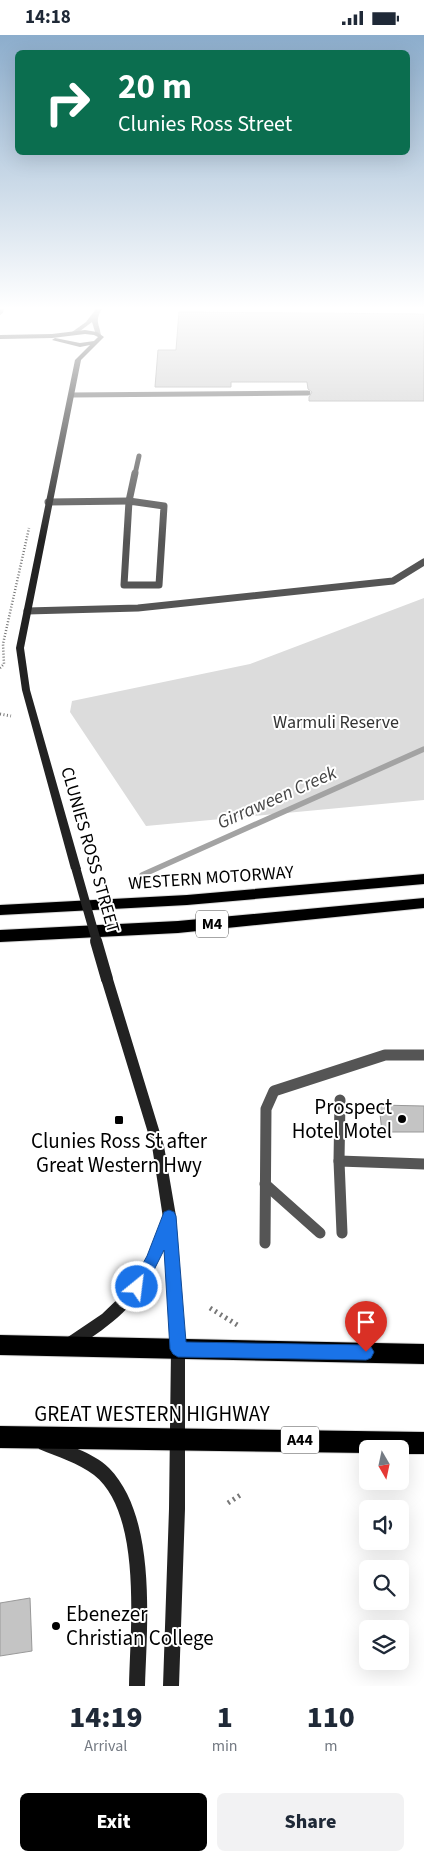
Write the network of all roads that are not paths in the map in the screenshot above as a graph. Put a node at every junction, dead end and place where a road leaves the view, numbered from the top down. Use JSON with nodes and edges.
{"nodes":[{"id":1,"x":73,"y":386,"type":"edge"},
{"id":2,"x":308,"y":393,"type":"dead end"},
{"id":3,"x":71,"y":395,"type":"junction"},
{"id":4,"x":139,"y":456,"type":"dead end"},
{"id":5,"x":48,"y":502,"type":"junction"},
{"id":6,"x":129,"y":503,"type":"junction"},
{"id":7,"x":424,"y":562,"type":"edge"},
{"id":8,"x":27,"y":611,"type":"junction"},
{"id":9,"x":424,"y":879,"type":"edge"},
{"id":10,"x":424,"y":903,"type":"edge"},
{"id":11,"x":0,"y":909,"type":"edge"},
{"id":12,"x":0,"y":936,"type":"edge"},
{"id":13,"x":424,"y":1055,"type":"edge"},
{"id":14,"x":340,"y":1100,"type":"dead end"},
{"id":15,"x":339,"y":1161,"type":"junction"},
{"id":16,"x":424,"y":1164,"type":"edge"},
{"id":17,"x":265,"y":1184,"type":"junction"},
{"id":18,"x":169,"y":1216,"type":"junction"},
{"id":19,"x":320,"y":1233,"type":"dead end"},
{"id":20,"x":342,"y":1233,"type":"dead end"},
{"id":21,"x":265,"y":1243,"type":"dead end"},
{"id":22,"x":0,"y":1345,"type":"edge"},
{"id":23,"x":66,"y":1346,"type":"junction"},
{"id":24,"x":178,"y":1349,"type":"junction"},
{"id":25,"x":424,"y":1354,"type":"edge"},
{"id":26,"x":0,"y":1437,"type":"edge"},
{"id":27,"x":28,"y":1438,"type":"junction"},
{"id":28,"x":176,"y":1439,"type":"junction"},
{"id":29,"x":424,"y":1443,"type":"edge"},
{"id":30,"x":137,"y":1686,"type":"edge"},
{"id":31,"x":171,"y":1686,"type":"edge"}],
"edges":[{"from":1,"to":3,"type":"street","name":"CLUNIES ROSS STREET"},
{"from":2,"to":3,"type":"lane"},
{"from":3,"to":5,"type":"street","name":"CLUNIES ROSS STREET"},
{"from":4,"to":6,"type":"lane"},
{"from":5,"to":6,"type":"lane"},
{"from":5,"to":8,"type":"street","name":"CLUNIES ROSS STREET"},
{"from":6,"to":6,"type":"lane"},
{"from":7,"to":8,"type":"lane"},
{"from":8,"to":18,"type":"street","name":"CLUNIES ROSS STREET","bridge":true},
{"from":9,"to":11,"type":"highway","name":"WESTERN MOTORWAY","number":"M4"},
{"from":10,"to":12,"type":"highway","number":"M4"},
{"from":13,"to":17,"type":"lane"},
{"from":14,"to":15,"type":"lane"},
{"from":15,"to":16,"type":"lane"},
{"from":15,"to":20,"type":"lane"},
{"from":17,"to":19,"type":"lane"},
{"from":17,"to":21,"type":"lane"},
{"from":18,"to":23,"type":"street"},
{"from":18,"to":24,"type":"street","name":"CLUNIES ROSS STREET"},
{"from":22,"to":23,"type":"highway"},
{"from":23,"to":24,"type":"highway"},
{"from":24,"to":25,"type":"highway"},
{"from":24,"to":28,"type":"street","name":"CLUNIES ROSS STREET"},
{"from":26,"to":27,"type":"highway","name":"GREAT WESTERN HIGHWAY","number":"A44"},
{"from":27,"to":28,"type":"highway","name":"GREAT WESTERN HIGHWAY","number":"A44"},
{"from":27,"to":30,"type":"street"},
{"from":28,"to":29,"type":"highway","name":"GREAT WESTERN HIGHWAY","number":"A44"},
{"from":28,"to":31,"type":"street","name":"CLUNIES ROSS STREET"}]}
